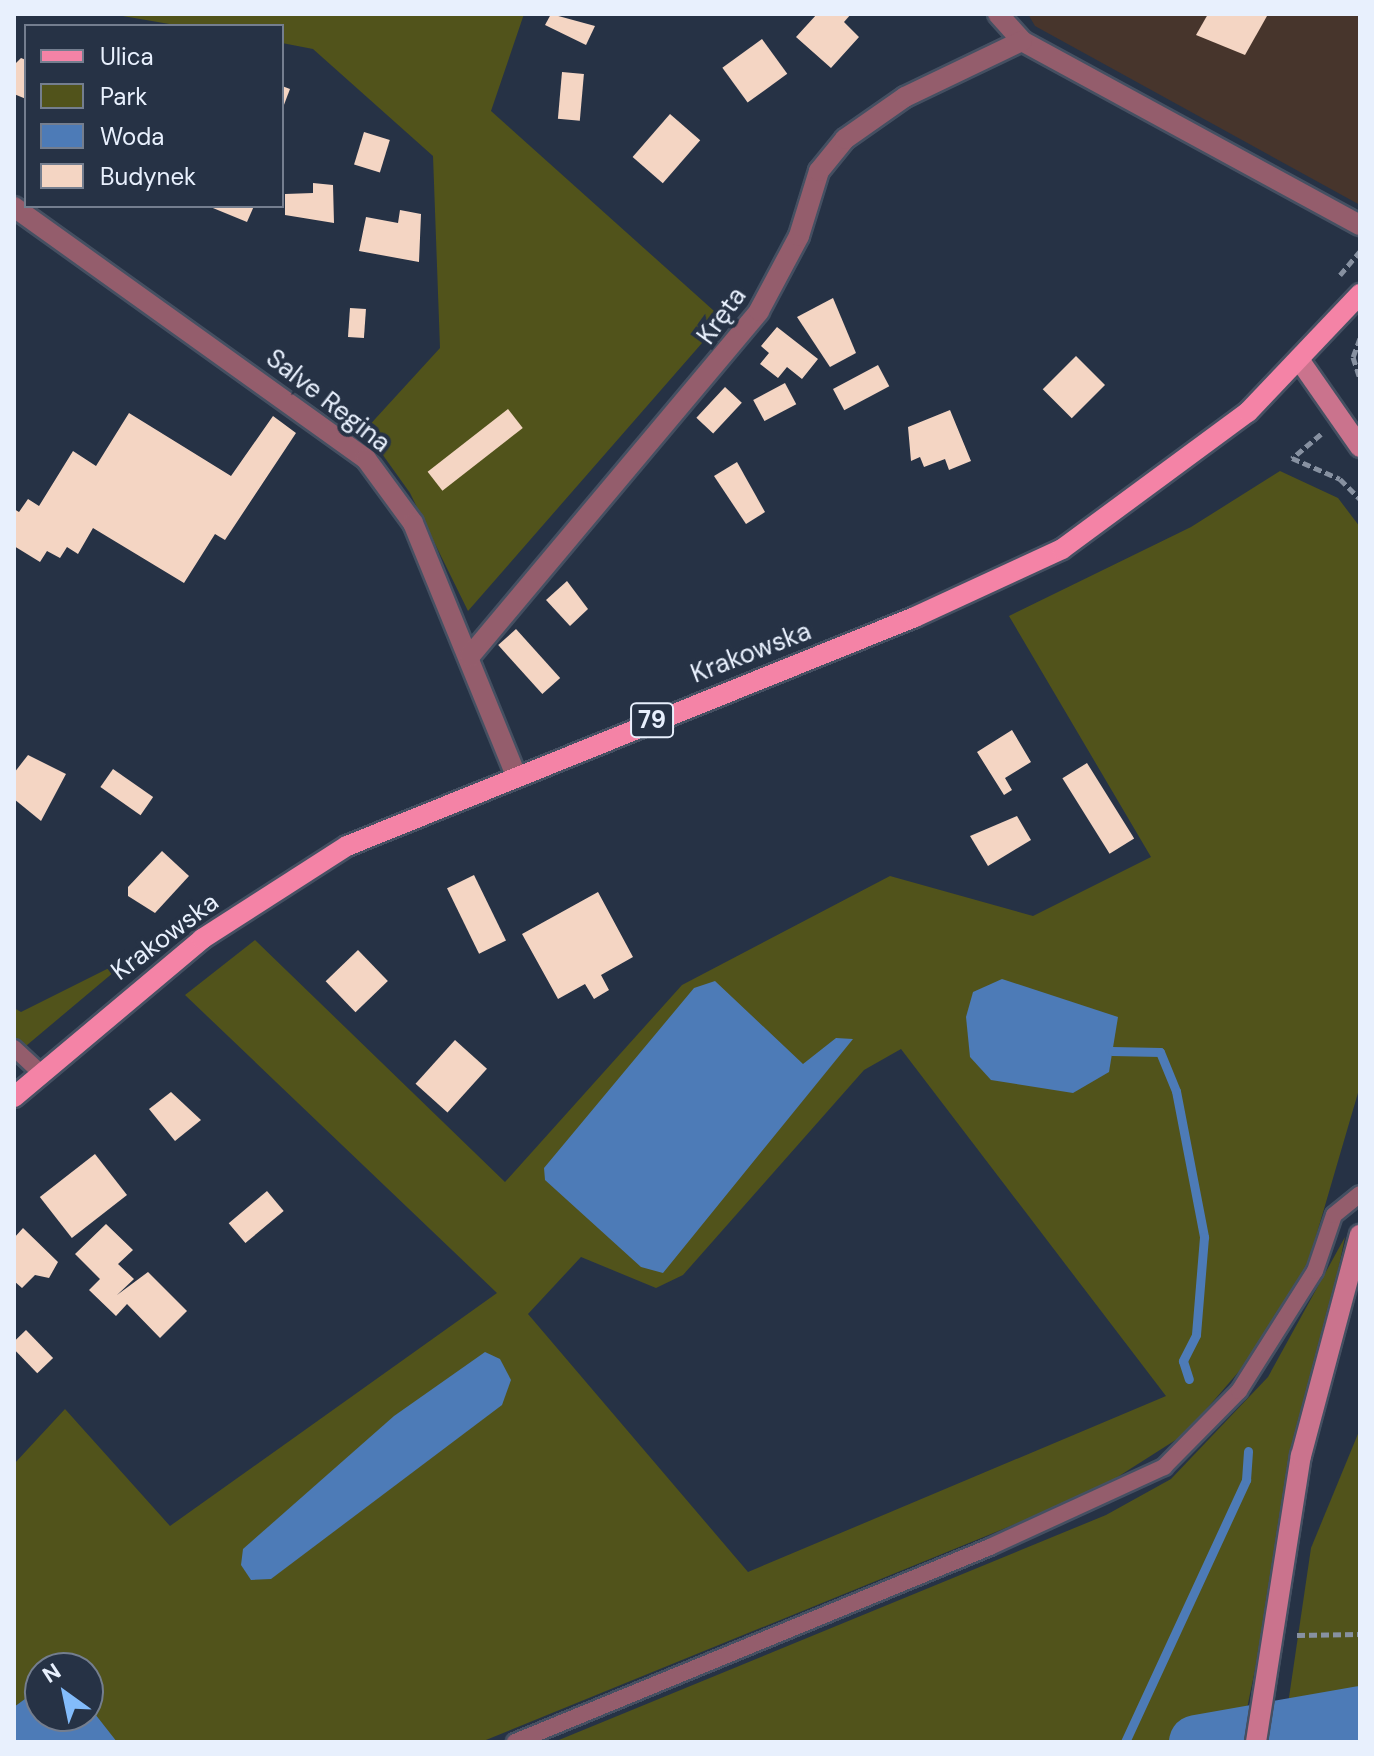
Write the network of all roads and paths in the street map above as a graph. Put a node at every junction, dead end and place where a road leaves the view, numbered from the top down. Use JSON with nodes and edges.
{"nodes":[{"id":1,"x":998,"y":14,"type":"edge"},
{"id":2,"x":1022,"y":41,"type":"junction"},
{"id":3,"x":14,"y":207,"type":"edge"},
{"id":4,"x":1360,"y":225,"type":"edge"},
{"id":5,"x":1360,"y":251,"type":"edge"},
{"id":6,"x":1340,"y":275,"type":"dead end"},
{"id":7,"x":1360,"y":294,"type":"edge"},
{"id":8,"x":1360,"y":338,"type":"edge"},
{"id":9,"x":1300,"y":361,"type":"junction"},
{"id":10,"x":1360,"y":379,"type":"edge"},
{"id":11,"x":1317,"y":437,"type":"dead end"},
{"id":12,"x":1360,"y":447,"type":"edge"},
{"id":13,"x":1360,"y":499,"type":"edge"},
{"id":14,"x":470,"y":656,"type":"junction"},
{"id":15,"x":515,"y":773,"type":"junction"},
{"id":16,"x":14,"y":1048,"type":"edge"},
{"id":17,"x":40,"y":1072,"type":"junction"},
{"id":18,"x":14,"y":1097,"type":"edge"},
{"id":19,"x":1360,"y":1194,"type":"edge"},
{"id":20,"x":1360,"y":1235,"type":"edge"},
{"id":21,"x":1273,"y":1628,"type":"junction"},
{"id":22,"x":1360,"y":1634,"type":"edge"},
{"id":23,"x":515,"y":1742,"type":"edge"},
{"id":24,"x":1256,"y":1742,"type":"edge"}],
"edges":[{"from":1,"to":2,"type":"street"},
{"from":2,"to":4,"type":"street"},
{"from":2,"to":14,"type":"street","name":"Kręta"},
{"from":3,"to":14,"type":"street","name":"Salve Regina"},
{"from":5,"to":6,"type":"path"},
{"from":7,"to":9,"type":"main road","name":"Krakowska","number":"79"},
{"from":8,"to":10,"type":"path"},
{"from":9,"to":12,"type":"street"},
{"from":9,"to":15,"type":"main road","name":"Krakowska","number":"79"},
{"from":11,"to":13,"type":"path"},
{"from":14,"to":15,"type":"street","name":"Salve Regina"},
{"from":15,"to":17,"type":"main road","name":"Krakowska","number":"79"},
{"from":16,"to":17,"type":"lane"},
{"from":17,"to":18,"type":"main road","name":"Krakowska","number":"79"},
{"from":19,"to":23,"type":"lane"},
{"from":20,"to":21,"type":"street"},
{"from":21,"to":22,"type":"path"},
{"from":21,"to":24,"type":"street"}]}
